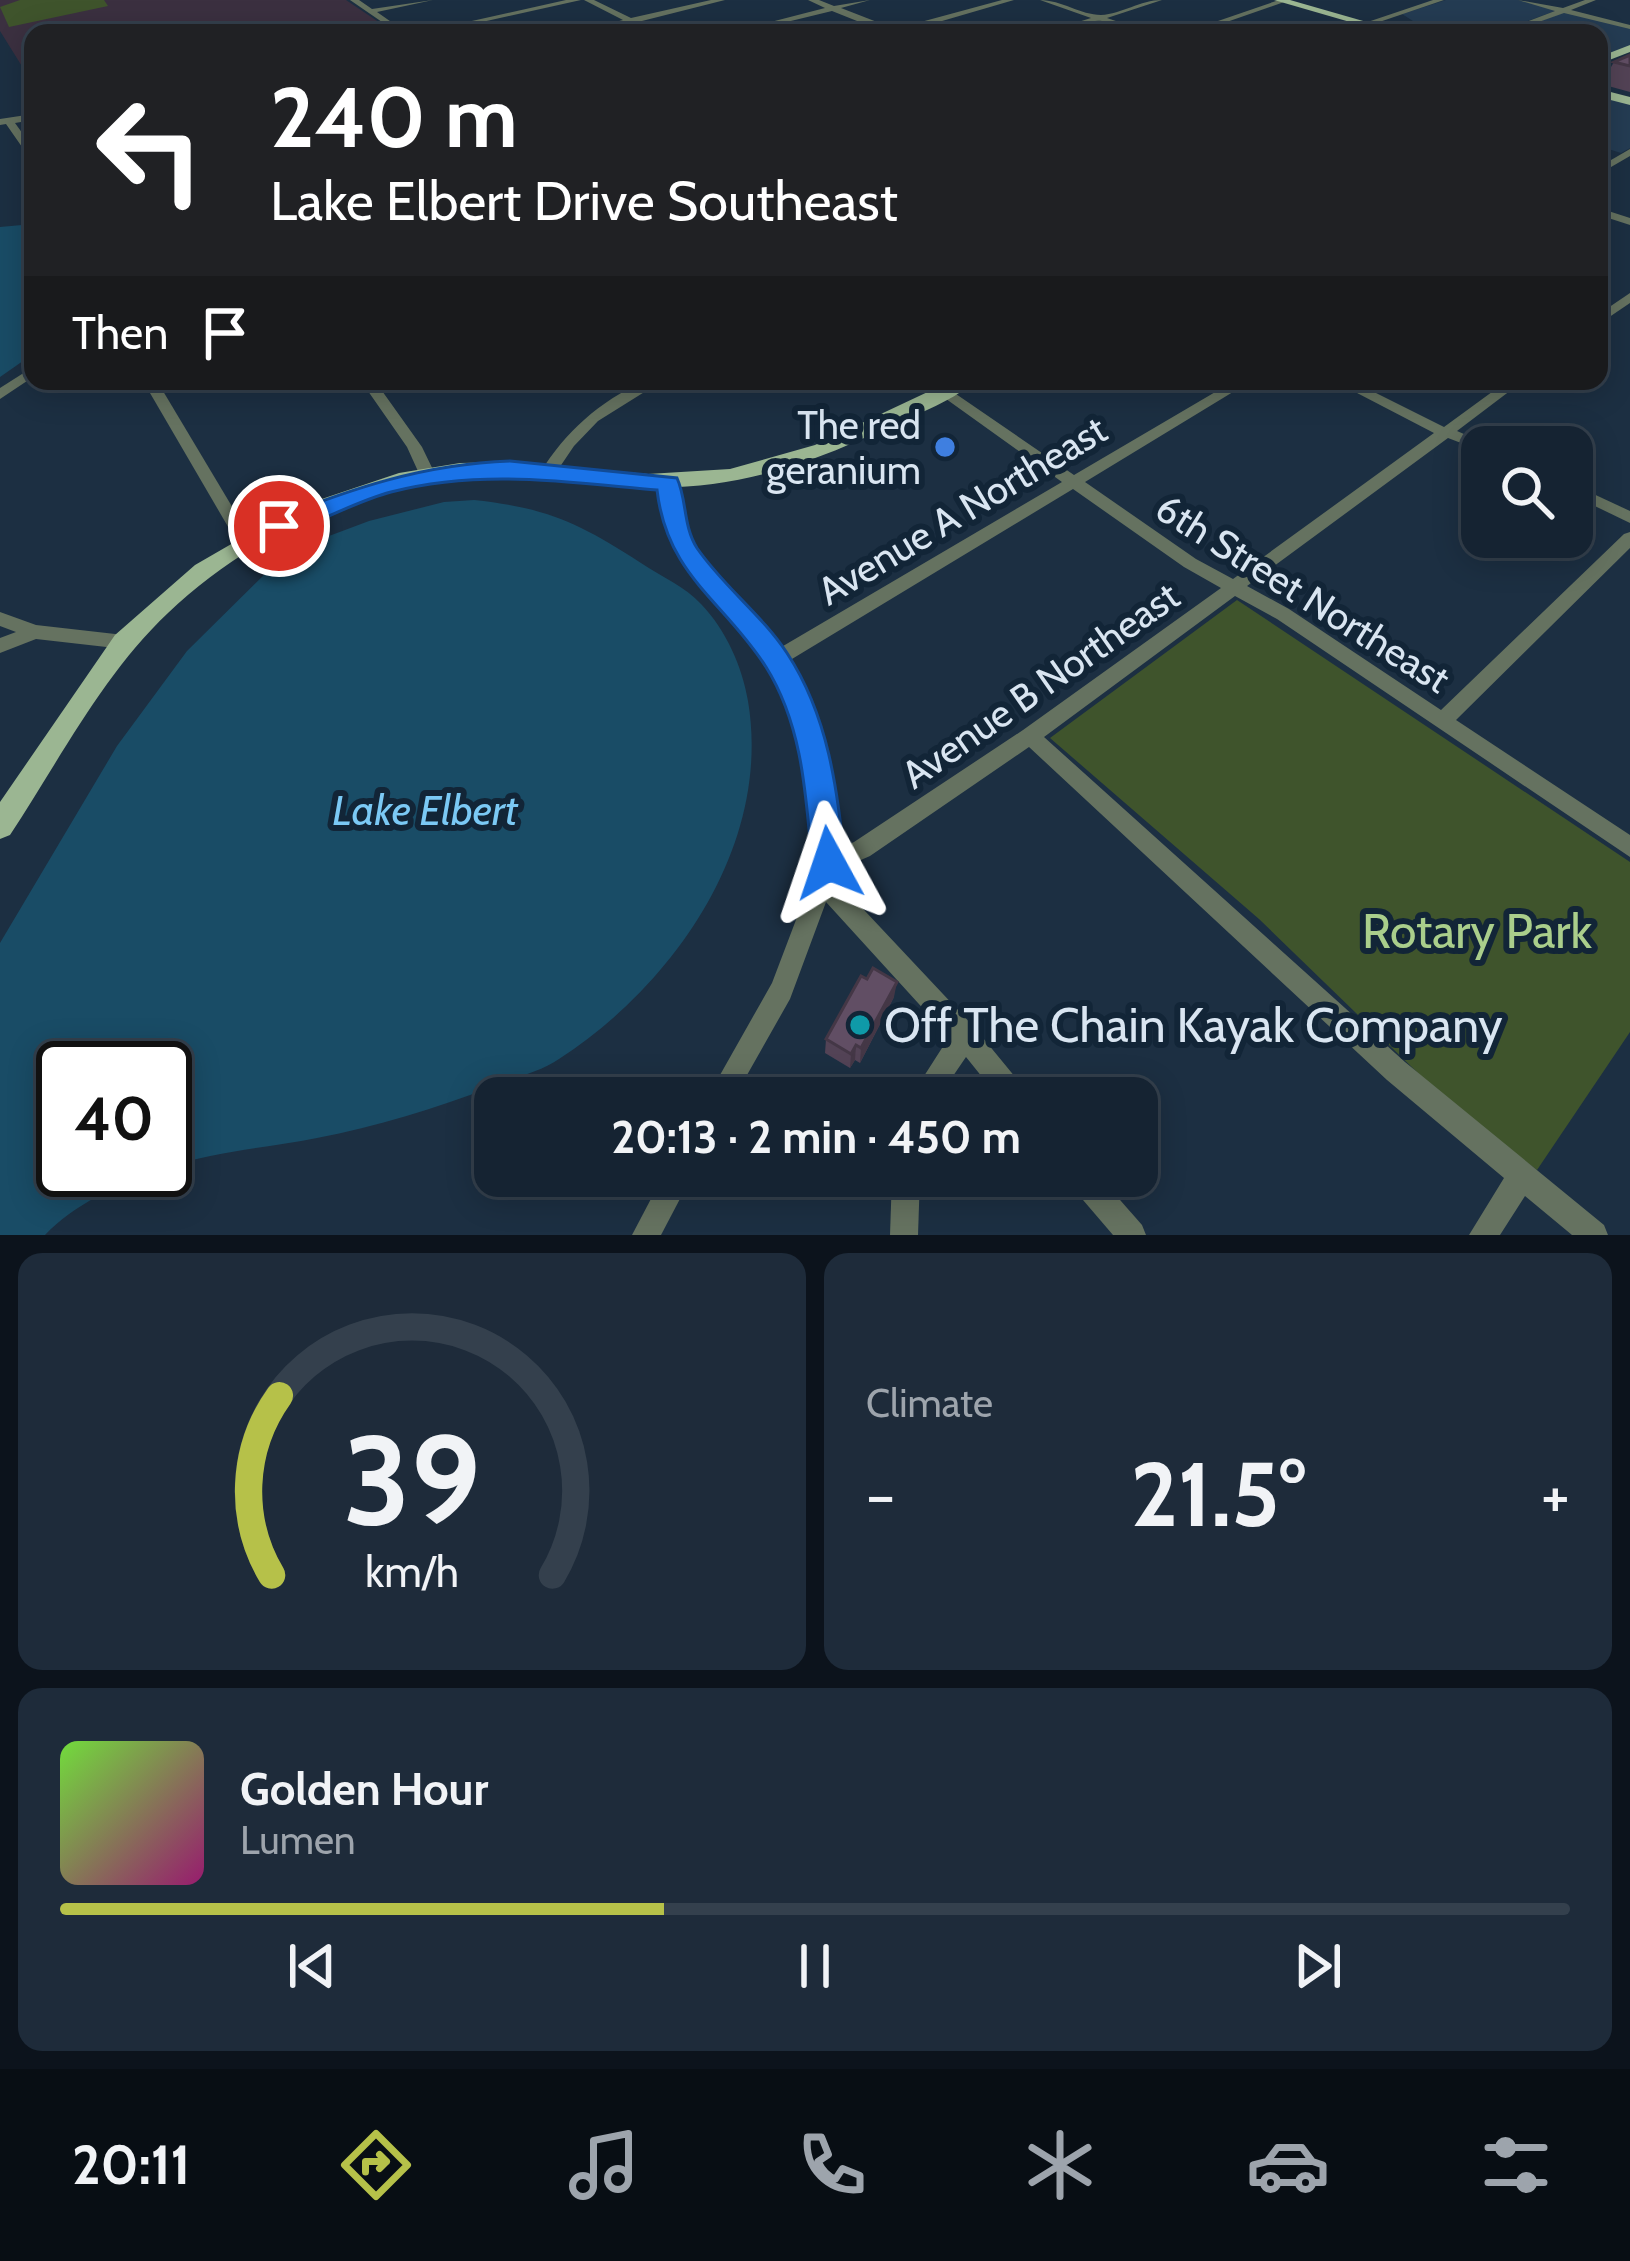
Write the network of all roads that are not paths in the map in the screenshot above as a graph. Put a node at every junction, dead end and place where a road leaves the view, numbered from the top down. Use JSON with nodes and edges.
{"nodes":[{"id":1,"x":354,"y":0,"type":"edge"},
{"id":2,"x":428,"y":0,"type":"edge"},
{"id":3,"x":577,"y":0,"type":"edge"},
{"id":4,"x":588,"y":0,"type":"edge"},
{"id":5,"x":721,"y":0,"type":"edge"},
{"id":6,"x":812,"y":0,"type":"edge"},
{"id":7,"x":866,"y":0,"type":"edge"},
{"id":8,"x":1010,"y":0,"type":"edge"},
{"id":9,"x":1044,"y":0,"type":"edge"},
{"id":10,"x":1158,"y":0,"type":"edge"},
{"id":11,"x":1440,"y":0,"type":"edge"},
{"id":12,"x":1522,"y":0,"type":"edge"},
{"id":13,"x":1592,"y":0,"type":"edge"},
{"id":14,"x":1275,"y":1,"type":"edge"},
{"id":15,"x":833,"y":8,"type":"junction"},
{"id":16,"x":1563,"y":10,"type":"junction"},
{"id":17,"x":371,"y":11,"type":"junction"},
{"id":18,"x":1099,"y":18,"type":"junction"},
{"id":19,"x":631,"y":21,"type":"junction"},
{"id":20,"x":390,"y":24,"type":"edge"},
{"id":21,"x":464,"y":24,"type":"edge"},
{"id":22,"x":618,"y":24,"type":"edge"},
{"id":23,"x":637,"y":24,"type":"edge"},
{"id":24,"x":768,"y":24,"type":"edge"},
{"id":25,"x":872,"y":24,"type":"edge"},
{"id":26,"x":926,"y":24,"type":"edge"},
{"id":27,"x":1078,"y":24,"type":"edge"},
{"id":28,"x":1118,"y":24,"type":"edge"},
{"id":29,"x":1212,"y":24,"type":"edge"},
{"id":30,"x":1358,"y":24,"type":"edge"},
{"id":31,"x":1365,"y":24,"type":"edge"},
{"id":32,"x":1525,"y":24,"type":"edge"},
{"id":33,"x":1630,"y":27,"type":"edge"},
{"id":34,"x":155,"y":390,"type":"edge"},
{"id":35,"x":374,"y":390,"type":"edge"},
{"id":36,"x":634,"y":390,"type":"edge"},
{"id":37,"x":929,"y":390,"type":"edge"},
{"id":38,"x":942,"y":390,"type":"edge"},
{"id":39,"x":1229,"y":390,"type":"edge"},
{"id":40,"x":1359,"y":390,"type":"edge"},
{"id":41,"x":1504,"y":390,"type":"edge"},
{"id":42,"x":1449,"y":430,"type":"junction"},
{"id":43,"x":1461,"y":436,"type":"edge"},
{"id":44,"x":548,"y":473,"type":"junction"},
{"id":45,"x":428,"y":476,"type":"junction"},
{"id":46,"x":1071,"y":482,"type":"junction"},
{"id":47,"x":668,"y":484,"type":"junction"},
{"id":48,"x":1593,"y":500,"type":"edge"},
{"id":49,"x":1630,"y":518,"type":"edge"},
{"id":50,"x":247,"y":545,"type":"junction"},
{"id":51,"x":1627,"y":547,"type":"edge"},
{"id":52,"x":1236,"y":590,"type":"junction"},
{"id":53,"x":0,"y":619,"type":"edge"},
{"id":54,"x":35,"y":632,"type":"junction"},
{"id":55,"x":124,"y":642,"type":"junction"},
{"id":56,"x":0,"y":646,"type":"edge"},
{"id":57,"x":776,"y":659,"type":"junction"},
{"id":58,"x":1442,"y":721,"type":"junction"},
{"id":59,"x":1030,"y":736,"type":"junction"},
{"id":60,"x":0,"y":826,"type":"edge"},
{"id":61,"x":1630,"y":847,"type":"edge"},
{"id":62,"x":824,"y":872,"type":"junction"},
{"id":63,"x":965,"y":1036,"type":"junction"},
{"id":64,"x":731,"y":1077,"type":"edge"},
{"id":65,"x":937,"y":1077,"type":"edge"},
{"id":66,"x":999,"y":1077,"type":"edge"},
{"id":67,"x":1523,"y":1175,"type":"junction"},
{"id":68,"x":667,"y":1197,"type":"edge"},
{"id":69,"x":905,"y":1197,"type":"edge"},
{"id":70,"x":1099,"y":1197,"type":"edge"},
{"id":71,"x":646,"y":1235,"type":"edge"},
{"id":72,"x":904,"y":1235,"type":"edge"},
{"id":73,"x":1132,"y":1235,"type":"edge"},
{"id":74,"x":1483,"y":1235,"type":"edge"},
{"id":75,"x":1594,"y":1235,"type":"edge"}],
"edges":[{"from":1,"to":17,"type":"street"},
{"from":2,"to":17,"type":"street"},
{"from":3,"to":21,"type":"street"},
{"from":4,"to":19,"type":"street"},
{"from":5,"to":19,"type":"street"},
{"from":6,"to":15,"type":"street"},
{"from":7,"to":15,"type":"street"},
{"from":8,"to":26,"type":"street"},
{"from":9,"to":18,"type":"street"},
{"from":10,"to":18,"type":"street"},
{"from":11,"to":31,"type":"street"},
{"from":12,"to":16,"type":"street"},
{"from":13,"to":16,"type":"street"},
{"from":14,"to":29,"type":"street"},
{"from":14,"to":30,"type":"main road"},
{"from":15,"to":24,"type":"street"},
{"from":15,"to":25,"type":"street"},
{"from":16,"to":32,"type":"street"},
{"from":16,"to":33,"type":"street"},
{"from":17,"to":20,"type":"street"},
{"from":18,"to":27,"type":"street"},
{"from":18,"to":28,"type":"street"},
{"from":19,"to":22,"type":"street"},
{"from":19,"to":23,"type":"street"},
{"from":34,"to":50,"type":"street"},
{"from":35,"to":45,"type":"street"},
{"from":36,"to":44,"type":"street"},
{"from":37,"to":47,"type":"main road"},
{"from":38,"to":46,"type":"street","name":"6th Street Northeast"},
{"from":39,"to":46,"type":"street","name":"Avenue A Northeast"},
{"from":40,"to":42,"type":"street"},
{"from":41,"to":42,"type":"street","name":"Avenue B Northeast"},
{"from":42,"to":43,"type":"street"},
{"from":42,"to":52,"type":"street","name":"Avenue B Northeast"},
{"from":44,"to":45,"type":"main road"},
{"from":44,"to":47,"type":"main road"},
{"from":45,"to":50,"type":"main road"},
{"from":46,"to":52,"type":"street","name":"6th Street Northeast"},
{"from":46,"to":57,"type":"street","name":"Avenue A Northeast"},
{"from":47,"to":57,"type":"street"},
{"from":48,"to":49,"type":"street"},
{"from":50,"to":55,"type":"main road"},
{"from":51,"to":58,"type":"street"},
{"from":52,"to":58,"type":"street","name":"6th Street Northeast"},
{"from":52,"to":59,"type":"street","name":"Avenue B Northeast"},
{"from":53,"to":54,"type":"street"},
{"from":54,"to":55,"type":"street"},
{"from":54,"to":56,"type":"street"},
{"from":55,"to":60,"type":"main road"},
{"from":57,"to":62,"type":"street"},
{"from":58,"to":61,"type":"street","name":"6th Street Northeast"},
{"from":59,"to":62,"type":"street","name":"Avenue B Northeast"},
{"from":59,"to":67,"type":"street"},
{"from":62,"to":63,"type":"street"},
{"from":62,"to":64,"type":"street"},
{"from":63,"to":65,"type":"street"},
{"from":63,"to":66,"type":"street"},
{"from":67,"to":74,"type":"street"},
{"from":67,"to":75,"type":"street"},
{"from":68,"to":71,"type":"street"},
{"from":69,"to":72,"type":"street"},
{"from":70,"to":73,"type":"street"}]}
